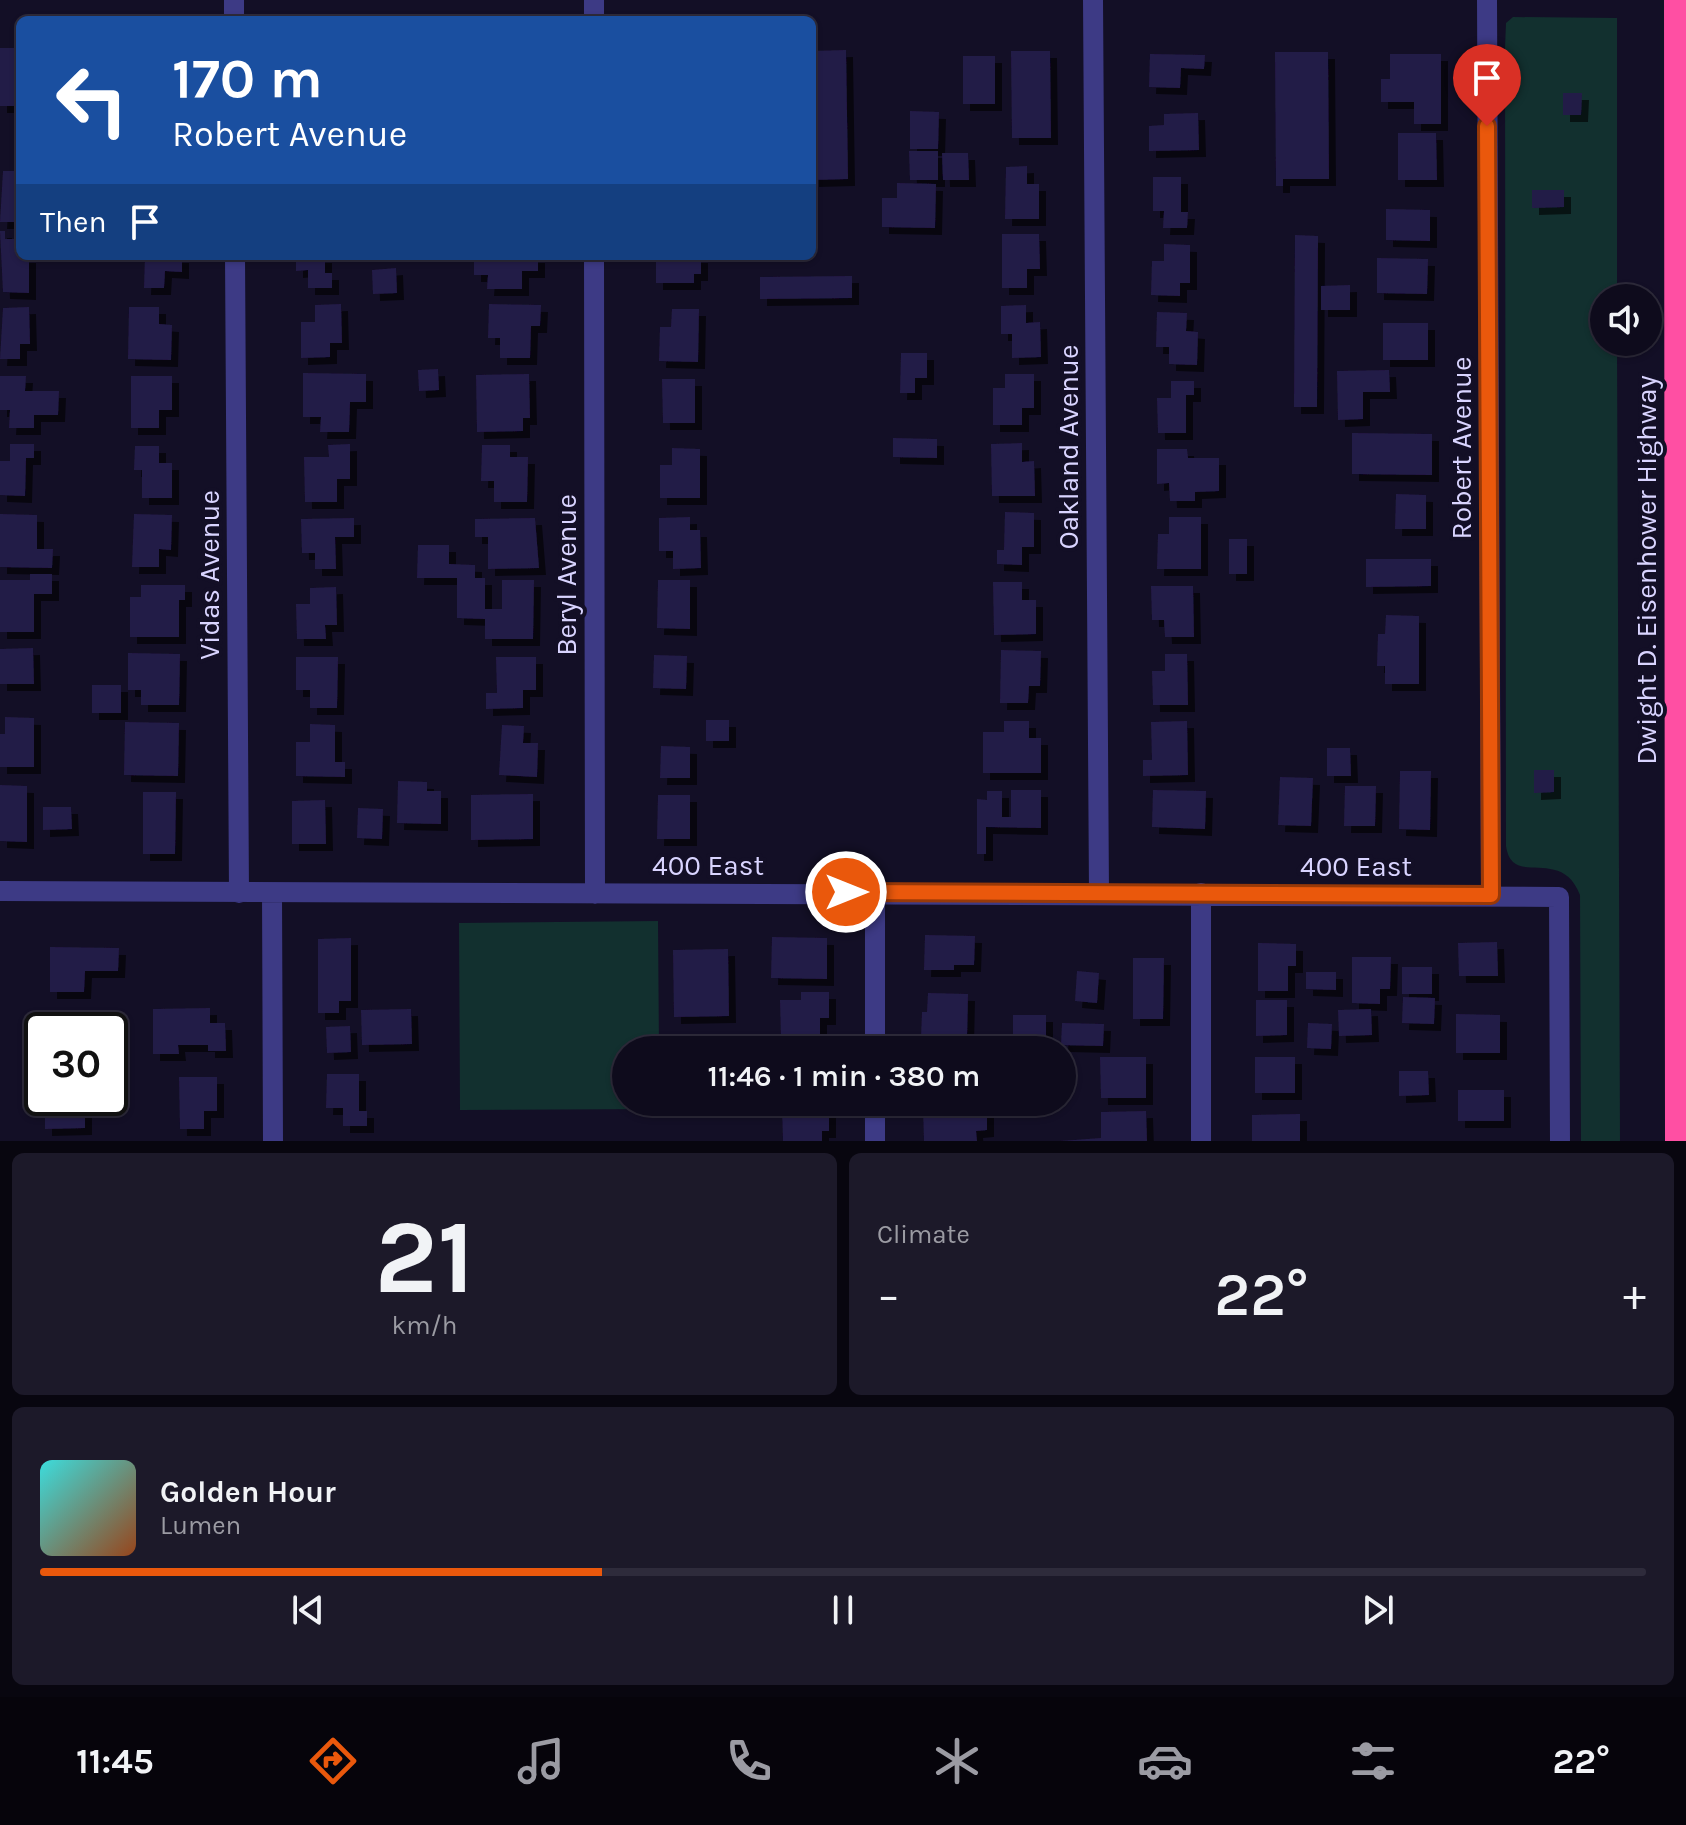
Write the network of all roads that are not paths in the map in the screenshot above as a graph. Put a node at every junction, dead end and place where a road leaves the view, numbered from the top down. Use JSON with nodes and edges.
{"nodes":[{"id":1,"x":1093,"y":0,"type":"edge"},
{"id":2,"x":1487,"y":0,"type":"edge"},
{"id":3,"x":1676,"y":0,"type":"edge"},
{"id":4,"x":235,"y":260,"type":"edge"},
{"id":5,"x":594,"y":260,"type":"edge"},
{"id":6,"x":0,"y":891,"type":"edge"},
{"id":7,"x":875,"y":892,"type":"junction"},
{"id":8,"x":239,"y":893,"type":"junction"},
{"id":9,"x":1099,"y":893,"type":"junction"},
{"id":10,"x":1201,"y":893,"type":"junction"},
{"id":11,"x":272,"y":894,"type":"junction"},
{"id":12,"x":595,"y":894,"type":"junction"},
{"id":13,"x":1491,"y":895,"type":"junction"},
{"id":14,"x":875,"y":1036,"type":"edge"},
{"id":15,"x":875,"y":1116,"type":"edge"},
{"id":16,"x":273,"y":1141,"type":"edge"},
{"id":17,"x":875,"y":1141,"type":"edge"},
{"id":18,"x":1201,"y":1141,"type":"edge"},
{"id":19,"x":1560,"y":1141,"type":"edge"},
{"id":20,"x":1677,"y":1141,"type":"edge"}],
"edges":[{"from":1,"to":9,"type":"street","name":"Oakland Avenue"},
{"from":2,"to":13,"type":"street","name":"Robert Avenue"},
{"from":3,"to":20,"type":"highway","name":"Dwight D. Eisenhower Highway"},
{"from":4,"to":8,"type":"street","name":"Vidas Avenue"},
{"from":5,"to":12,"type":"street","name":"Beryl Avenue"},
{"from":6,"to":8,"type":"street","name":"400 East"},
{"from":7,"to":9,"type":"street","name":"400 East"},
{"from":7,"to":12,"type":"street","name":"400 East"},
{"from":7,"to":14,"type":"street"},
{"from":8,"to":11,"type":"street","name":"400 East"},
{"from":9,"to":10,"type":"street","name":"400 East"},
{"from":10,"to":13,"type":"street","name":"400 East"},
{"from":10,"to":18,"type":"street"},
{"from":11,"to":12,"type":"street","name":"400 East"},
{"from":11,"to":16,"type":"street"},
{"from":13,"to":19,"type":"street","name":"400 East"},
{"from":15,"to":17,"type":"street"}]}
